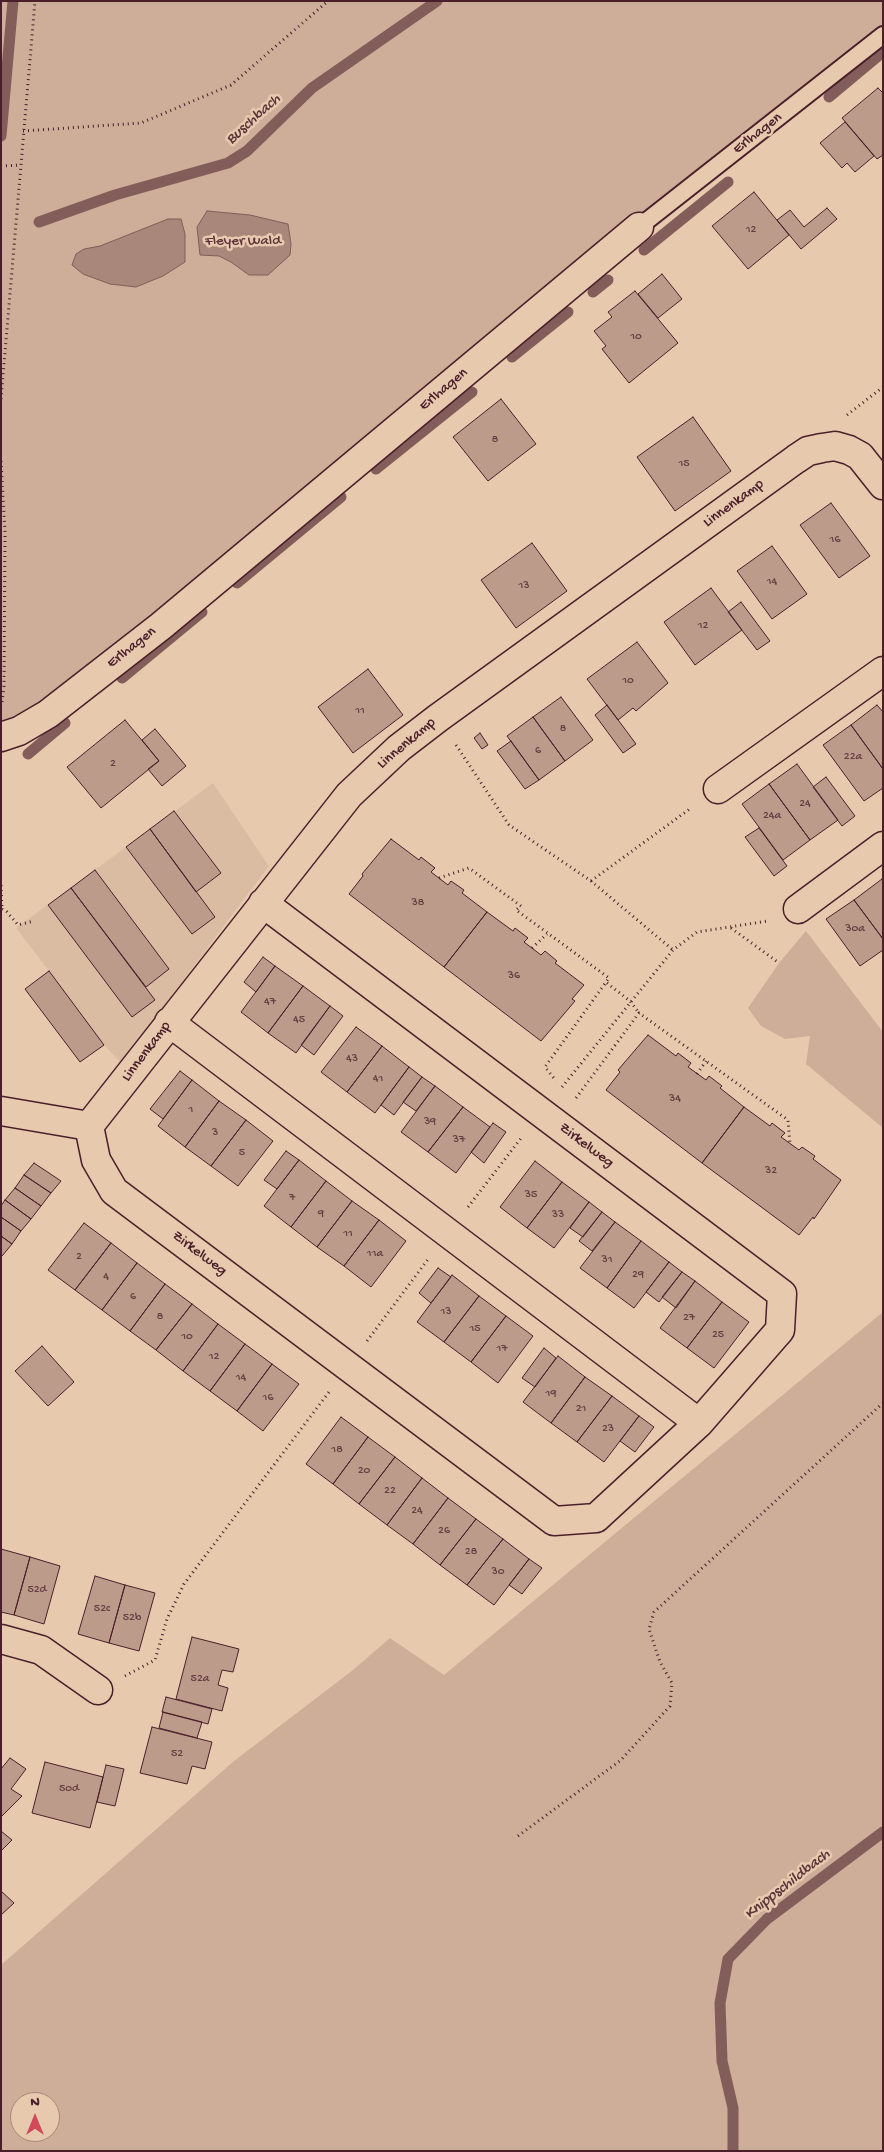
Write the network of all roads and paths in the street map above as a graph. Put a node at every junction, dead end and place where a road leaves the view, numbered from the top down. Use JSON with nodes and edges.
{"nodes":[{"id":1,"x":35,"y":1,"type":"edge"},
{"id":2,"x":328,"y":1,"type":"edge"},
{"id":3,"x":883,"y":35,"type":"edge"},
{"id":4,"x":23,"y":131,"type":"junction"},
{"id":5,"x":21,"y":165,"type":"junction"},
{"id":6,"x":1,"y":166,"type":"edge"},
{"id":7,"x":639,"y":227,"type":"joint"},
{"id":8,"x":883,"y":387,"type":"edge"},
{"id":9,"x":1,"y":399,"type":"edge"},
{"id":10,"x":835,"y":446,"type":"junction"},
{"id":11,"x":1,"y":461,"type":"edge"},
{"id":12,"x":883,"y":485,"type":"edge"},
{"id":13,"x":883,"y":671,"type":"edge"},
{"id":14,"x":2,"y":687,"type":"edge"},
{"id":15,"x":1,"y":710,"type":"edge"},
{"id":16,"x":438,"y":718,"type":"junction"},
{"id":17,"x":1,"y":737,"type":"edge"},
{"id":18,"x":718,"y":789,"type":"joint"},
{"id":19,"x":883,"y":846,"type":"edge"},
{"id":20,"x":439,"y":878,"type":"dead end"},
{"id":21,"x":591,"y":881,"type":"junction"},
{"id":22,"x":1,"y":885,"type":"edge"},
{"id":23,"x":264,"y":903,"type":"junction"},
{"id":24,"x":1,"y":909,"type":"edge"},
{"id":25,"x":798,"y":909,"type":"joint"},
{"id":26,"x":34,"y":921,"type":"dead end"},
{"id":27,"x":731,"y":928,"type":"junction"},
{"id":28,"x":547,"y":934,"type":"junction"},
{"id":29,"x":532,"y":948,"type":"dead end"},
{"id":30,"x":673,"y":950,"type":"junction"},
{"id":31,"x":779,"y":963,"type":"dead end"},
{"id":32,"x":607,"y":983,"type":"junction"},
{"id":33,"x":630,"y":1001,"type":"junction"},
{"id":34,"x":640,"y":1013,"type":"junction"},
{"id":35,"x":169,"y":1022,"type":"junction"},
{"id":36,"x":706,"y":1061,"type":"junction"},
{"id":37,"x":697,"y":1074,"type":"dead end"},
{"id":38,"x":562,"y":1088,"type":"junction"},
{"id":39,"x":1,"y":1111,"type":"edge"},
{"id":40,"x":542,"y":1112,"type":"junction"},
{"id":41,"x":89,"y":1126,"type":"junction"},
{"id":42,"x":790,"y":1144,"type":"dead end"},
{"id":43,"x":449,"y":1232,"type":"junction"},
{"id":44,"x":348,"y":1366,"type":"junction"},
{"id":45,"x":883,"y":1403,"type":"edge"},
{"id":46,"x":699,"y":1423,"type":"junction"},
{"id":47,"x":1,"y":1639,"type":"edge"},
{"id":48,"x":98,"y":1690,"type":"joint"},
{"id":49,"x":518,"y":1836,"type":"dead end"}],
"edges":[{"from":1,"to":4,"type":"path"},
{"from":2,"to":4,"type":"path"},
{"from":3,"to":7,"type":"lane","name":"Erlhagen"},
{"from":4,"to":5,"type":"path"},
{"from":5,"to":6,"type":"path"},
{"from":5,"to":9,"type":"path"},
{"from":7,"to":17,"type":"street","name":"Erlhagen"},
{"from":8,"to":10,"type":"path"},
{"from":10,"to":12,"type":"street"},
{"from":10,"to":16,"type":"street","name":"Linnenkamp"},
{"from":11,"to":14,"type":"path"},
{"from":13,"to":18,"type":"street"},
{"from":14,"to":15,"type":"path"},
{"from":16,"to":21,"type":"path"},
{"from":16,"to":23,"type":"street","name":"Linnenkamp"},
{"from":18,"to":21,"type":"path"},
{"from":19,"to":25,"type":"street"},
{"from":20,"to":28,"type":"path"},
{"from":21,"to":30,"type":"path"},
{"from":22,"to":24,"type":"path"},
{"from":23,"to":35,"type":"street","name":"Linnenkamp"},
{"from":23,"to":40,"type":"street","name":"Zirkelweg"},
{"from":24,"to":26,"type":"path"},
{"from":25,"to":27,"type":"path"},
{"from":27,"to":30,"type":"path"},
{"from":27,"to":31,"type":"path"},
{"from":28,"to":29,"type":"path"},
{"from":28,"to":32,"type":"path"},
{"from":30,"to":33,"type":"path"},
{"from":32,"to":33,"type":"path"},
{"from":32,"to":38,"type":"path"},
{"from":33,"to":34,"type":"path"},
{"from":33,"to":38,"type":"path"},
{"from":34,"to":36,"type":"path"},
{"from":34,"to":38,"type":"path"},
{"from":35,"to":41,"type":"street","name":"Linnenkamp"},
{"from":35,"to":43,"type":"street"},
{"from":36,"to":37,"type":"path"},
{"from":36,"to":42,"type":"path"},
{"from":38,"to":40,"type":"path"},
{"from":39,"to":41,"type":"street"},
{"from":40,"to":43,"type":"path"},
{"from":40,"to":46,"type":"street","name":"Zirkelweg"},
{"from":41,"to":44,"type":"street","name":"Zirkelweg"},
{"from":43,"to":44,"type":"path"},
{"from":43,"to":46,"type":"street"},
{"from":44,"to":46,"type":"street","name":"Zirkelweg"},
{"from":44,"to":48,"type":"path"},
{"from":45,"to":49,"type":"path"},
{"from":47,"to":48,"type":"street"}]}
